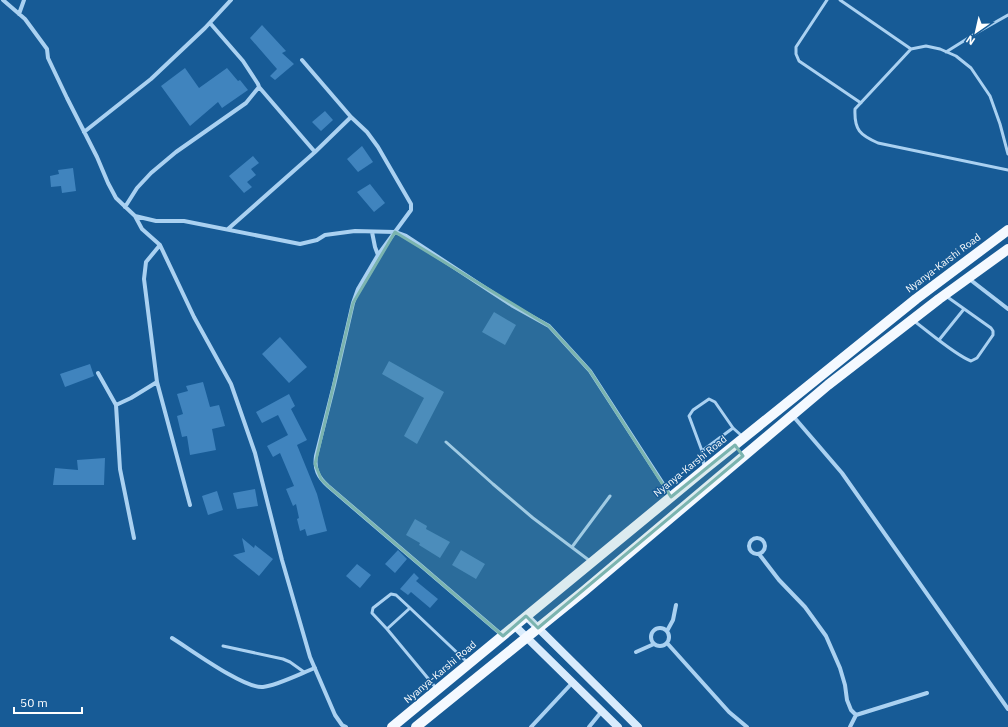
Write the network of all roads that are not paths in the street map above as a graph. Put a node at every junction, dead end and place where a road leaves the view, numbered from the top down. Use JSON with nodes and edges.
{"nodes":[{"id":1,"x":3,"y":0,"type":"edge"},
{"id":2,"x":24,"y":0,"type":"edge"},
{"id":3,"x":231,"y":0,"type":"edge"},
{"id":4,"x":827,"y":0,"type":"edge"},
{"id":5,"x":840,"y":0,"type":"edge"},
{"id":6,"x":19,"y":14,"type":"junction"},
{"id":7,"x":1008,"y":15,"type":"edge"},
{"id":8,"x":210,"y":23,"type":"junction"},
{"id":9,"x":911,"y":49,"type":"junction"},
{"id":10,"x":946,"y":52,"type":"junction"},
{"id":11,"x":302,"y":60,"type":"dead end"},
{"id":12,"x":259,"y":88,"type":"junction"},
{"id":13,"x":861,"y":103,"type":"junction"},
{"id":14,"x":351,"y":117,"type":"junction"},
{"id":15,"x":84,"y":132,"type":"junction"},
{"id":16,"x":315,"y":152,"type":"junction"},
{"id":17,"x":1008,"y":154,"type":"edge"},
{"id":18,"x":1008,"y":170,"type":"edge"},
{"id":19,"x":125,"y":207,"type":"junction"},
{"id":20,"x":135,"y":216,"type":"junction"},
{"id":21,"x":228,"y":229,"type":"junction"},
{"id":22,"x":1008,"y":230,"type":"edge"},
{"id":23,"x":372,"y":232,"type":"junction"},
{"id":24,"x":395,"y":232,"type":"junction"},
{"id":25,"x":160,"y":245,"type":"junction"},
{"id":26,"x":1008,"y":249,"type":"edge"},
{"id":27,"x":378,"y":256,"type":"junction"},
{"id":28,"x":968,"y":278,"type":"junction"},
{"id":29,"x":944,"y":295,"type":"junction"},
{"id":30,"x":1008,"y":308,"type":"edge"},
{"id":31,"x":964,"y":309,"type":"junction"},
{"id":32,"x":912,"y":320,"type":"junction"},
{"id":33,"x":939,"y":340,"type":"junction"},
{"id":34,"x":98,"y":373,"type":"dead end"},
{"id":35,"x":157,"y":382,"type":"junction"},
{"id":36,"x":116,"y":405,"type":"junction"},
{"id":37,"x":792,"y":415,"type":"junction"},
{"id":38,"x":733,"y":428,"type":"junction"},
{"id":39,"x":744,"y":438,"type":"junction"},
{"id":40,"x":446,"y":442,"type":"dead end"},
{"id":41,"x":735,"y":445,"type":"junction"},
{"id":42,"x":702,"y":451,"type":"junction"},
{"id":43,"x":743,"y":456,"type":"junction"},
{"id":44,"x":705,"y":469,"type":"junction"},
{"id":45,"x":610,"y":496,"type":"dead end"},
{"id":46,"x":671,"y":497,"type":"junction"},
{"id":47,"x":190,"y":505,"type":"dead end"},
{"id":48,"x":134,"y":538,"type":"dead end"},
{"id":49,"x":572,"y":547,"type":"junction"},
{"id":50,"x":759,"y":554,"type":"dead end"},
{"id":51,"x":592,"y":562,"type":"junction"},
{"id":52,"x":676,"y":605,"type":"dead end"},
{"id":53,"x":410,"y":608,"type":"junction"},
{"id":54,"x":526,"y":616,"type":"junction"},
{"id":55,"x":515,"y":626,"type":"junction"},
{"id":56,"x":538,"y":628,"type":"junction"},
{"id":57,"x":387,"y":629,"type":"junction"},
{"id":58,"x":667,"y":631,"type":"junction"},
{"id":59,"x":502,"y":636,"type":"junction"},
{"id":60,"x":527,"y":637,"type":"junction"},
{"id":61,"x":172,"y":638,"type":"dead end"},
{"id":62,"x":668,"y":643,"type":"junction"},
{"id":63,"x":654,"y":644,"type":"junction"},
{"id":64,"x":223,"y":646,"type":"dead end"},
{"id":65,"x":636,"y":652,"type":"dead end"},
{"id":66,"x":468,"y":664,"type":"junction"},
{"id":67,"x":315,"y":668,"type":"junction"},
{"id":68,"x":304,"y":672,"type":"junction"},
{"id":69,"x":573,"y":682,"type":"junction"},
{"id":70,"x":437,"y":690,"type":"junction"},
{"id":71,"x":927,"y":693,"type":"dead end"},
{"id":72,"x":1008,"y":709,"type":"edge"},
{"id":73,"x":602,"y":711,"type":"junction"},
{"id":74,"x":856,"y":715,"type":"junction"},
{"id":75,"x":346,"y":727,"type":"edge"},
{"id":76,"x":392,"y":727,"type":"edge"},
{"id":77,"x":417,"y":727,"type":"edge"},
{"id":78,"x":531,"y":727,"type":"edge"},
{"id":79,"x":589,"y":727,"type":"edge"},
{"id":80,"x":618,"y":727,"type":"edge"},
{"id":81,"x":638,"y":727,"type":"edge"},
{"id":82,"x":747,"y":727,"type":"edge"},
{"id":83,"x":850,"y":727,"type":"edge"}],
"edges":[{"from":1,"to":6,"type":"street"},
{"from":2,"to":6,"type":"street"},
{"from":3,"to":8,"type":"street"},
{"from":4,"to":13,"type":"lane"},
{"from":5,"to":9,"type":"lane"},
{"from":6,"to":15,"type":"street"},
{"from":7,"to":10,"type":"lane"},
{"from":8,"to":12,"type":"street"},
{"from":8,"to":15,"type":"street"},
{"from":9,"to":10,"type":"lane"},
{"from":9,"to":13,"type":"lane"},
{"from":10,"to":17,"type":"lane"},
{"from":11,"to":14,"type":"street"},
{"from":12,"to":16,"type":"street"},
{"from":12,"to":19,"type":"street"},
{"from":13,"to":18,"type":"lane"},
{"from":14,"to":16,"type":"street"},
{"from":14,"to":24,"type":"street"},
{"from":15,"to":19,"type":"street"},
{"from":16,"to":21,"type":"street"},
{"from":19,"to":20,"type":"street"},
{"from":20,"to":21,"type":"street"},
{"from":20,"to":25,"type":"street"},
{"from":21,"to":23,"type":"street"},
{"from":22,"to":39,"type":"main road","name":"Nyanya-Karshi Road"},
{"from":23,"to":24,"type":"street"},
{"from":23,"to":27,"type":"street"},
{"from":24,"to":27,"type":"street"},
{"from":24,"to":46,"type":"street"},
{"from":25,"to":35,"type":"street"},
{"from":25,"to":67,"type":"street"},
{"from":26,"to":28,"type":"main road"},
{"from":27,"to":59,"type":"street"},
{"from":28,"to":29,"type":"main road"},
{"from":28,"to":30,"type":"street"},
{"from":29,"to":31,"type":"lane"},
{"from":29,"to":32,"type":"main road"},
{"from":31,"to":33,"type":"lane"},
{"from":31,"to":33,"type":"lane"},
{"from":32,"to":33,"type":"lane"},
{"from":32,"to":37,"type":"main road"},
{"from":34,"to":36,"type":"street"},
{"from":35,"to":36,"type":"street"},
{"from":35,"to":47,"type":"street"},
{"from":36,"to":48,"type":"street"},
{"from":37,"to":43,"type":"main road"},
{"from":37,"to":72,"type":"street"},
{"from":38,"to":39,"type":"lane"},
{"from":38,"to":42,"type":"lane"},
{"from":38,"to":42,"type":"lane"},
{"from":39,"to":41,"type":"main road","name":"Nyanya-Karshi Road"},
{"from":40,"to":49,"type":"lane"},
{"from":41,"to":43,"type":"main road"},
{"from":41,"to":44,"type":"main road","name":"Nyanya-Karshi Road"},
{"from":42,"to":44,"type":"lane"},
{"from":43,"to":56,"type":"main road"},
{"from":44,"to":46,"type":"main road","name":"Nyanya-Karshi Road"},
{"from":45,"to":49,"type":"lane"},
{"from":46,"to":51,"type":"main road","name":"Nyanya-Karshi Road"},
{"from":49,"to":51,"type":"lane"},
{"from":50,"to":74,"type":"street"},
{"from":51,"to":54,"type":"main road","name":"Nyanya-Karshi Road"},
{"from":52,"to":58,"type":"street"},
{"from":53,"to":57,"type":"lane"},
{"from":53,"to":57,"type":"lane"},
{"from":53,"to":66,"type":"lane"},
{"from":54,"to":55,"type":"main road","name":"Nyanya-Karshi Road"},
{"from":54,"to":56,"type":"street"},
{"from":55,"to":59,"type":"main road","name":"Nyanya-Karshi Road"},
{"from":55,"to":60,"type":"street"},
{"from":56,"to":60,"type":"main road"},
{"from":56,"to":81,"type":"street"},
{"from":57,"to":70,"type":"lane"},
{"from":58,"to":62,"type":"street"},
{"from":58,"to":63,"type":"street"},
{"from":59,"to":66,"type":"main road","name":"Nyanya-Karshi Road"},
{"from":60,"to":69,"type":"street"},
{"from":60,"to":77,"type":"main road"},
{"from":61,"to":68,"type":"street"},
{"from":62,"to":63,"type":"street"},
{"from":62,"to":82,"type":"street"},
{"from":63,"to":65,"type":"street"},
{"from":64,"to":68,"type":"lane"},
{"from":66,"to":70,"type":"main road","name":"Nyanya-Karshi Road"},
{"from":67,"to":68,"type":"street"},
{"from":67,"to":75,"type":"street"},
{"from":69,"to":73,"type":"street"},
{"from":69,"to":78,"type":"street"},
{"from":70,"to":76,"type":"main road","name":"Nyanya-Karshi Road"},
{"from":71,"to":74,"type":"street"},
{"from":73,"to":79,"type":"street"},
{"from":73,"to":80,"type":"street"},
{"from":74,"to":83,"type":"street"}]}
